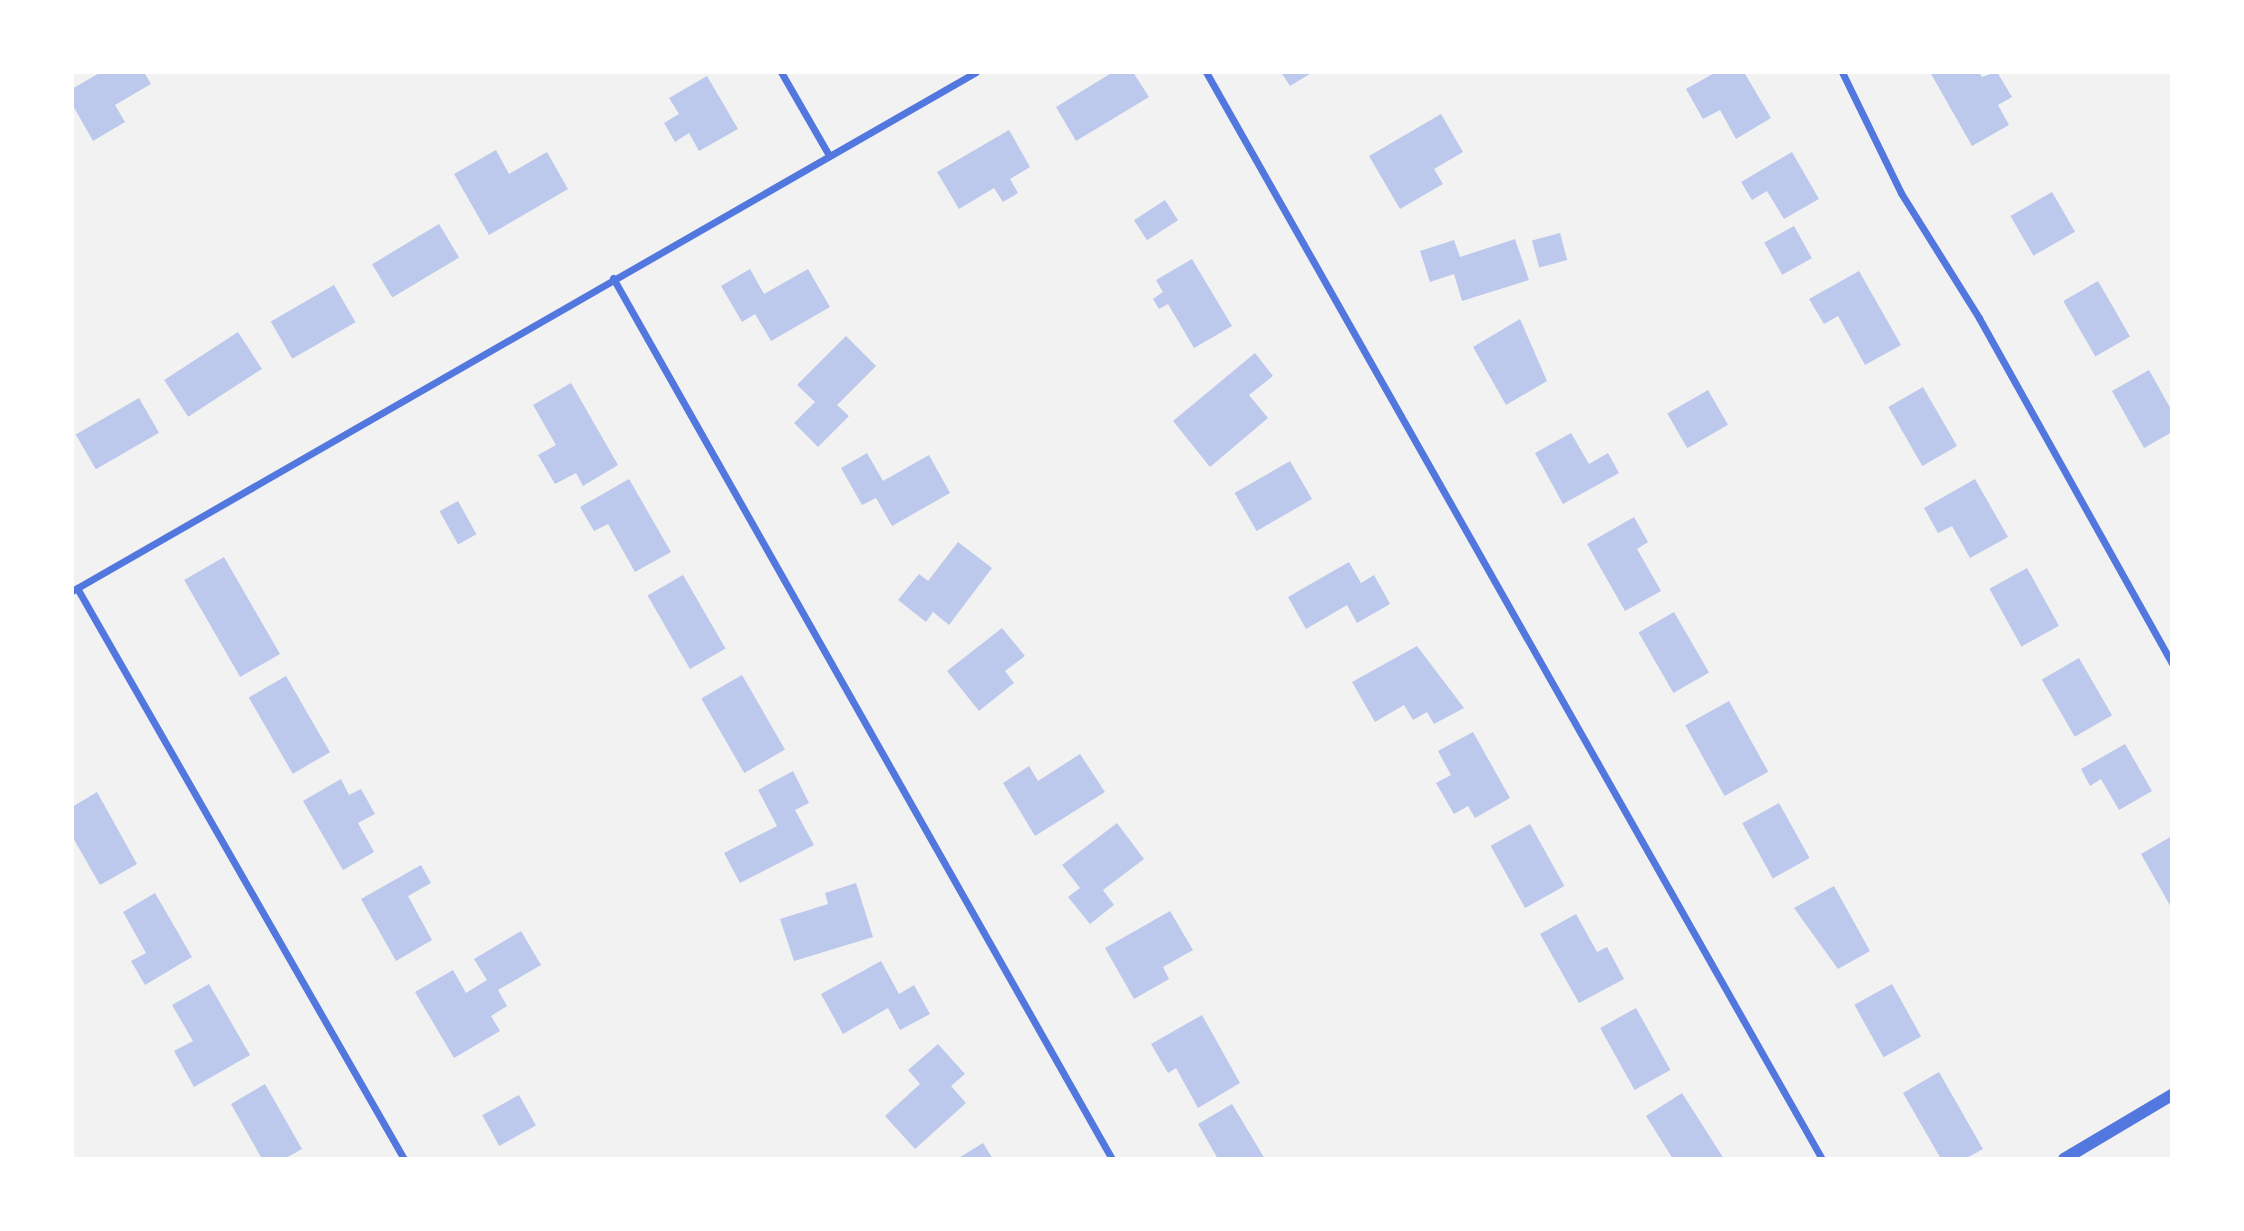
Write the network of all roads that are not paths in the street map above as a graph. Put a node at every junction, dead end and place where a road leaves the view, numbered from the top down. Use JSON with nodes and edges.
{"nodes":[{"id":1,"x":781,"y":72,"type":"edge"},
{"id":2,"x":976,"y":72,"type":"edge"},
{"id":3,"x":1206,"y":72,"type":"edge"},
{"id":4,"x":1842,"y":72,"type":"edge"},
{"id":5,"x":829,"y":155,"type":"junction"},
{"id":6,"x":613,"y":278,"type":"junction"},
{"id":7,"x":74,"y":589,"type":"edge"},
{"id":8,"x":2172,"y":663,"type":"edge"},
{"id":9,"x":2172,"y":1095,"type":"edge"},
{"id":10,"x":404,"y":1159,"type":"edge"},
{"id":11,"x":1112,"y":1159,"type":"edge"},
{"id":12,"x":1822,"y":1159,"type":"edge"},
{"id":13,"x":2064,"y":1159,"type":"edge"}],
"edges":[{"from":1,"to":5,"type":"street"},
{"from":2,"to":5,"type":"street"},
{"from":3,"to":12,"type":"street"},
{"from":4,"to":8,"type":"street"},
{"from":5,"to":6,"type":"street"},
{"from":6,"to":7,"type":"street"},
{"from":6,"to":11,"type":"street"},
{"from":7,"to":10,"type":"street"},
{"from":9,"to":13,"type":"street"}]}
